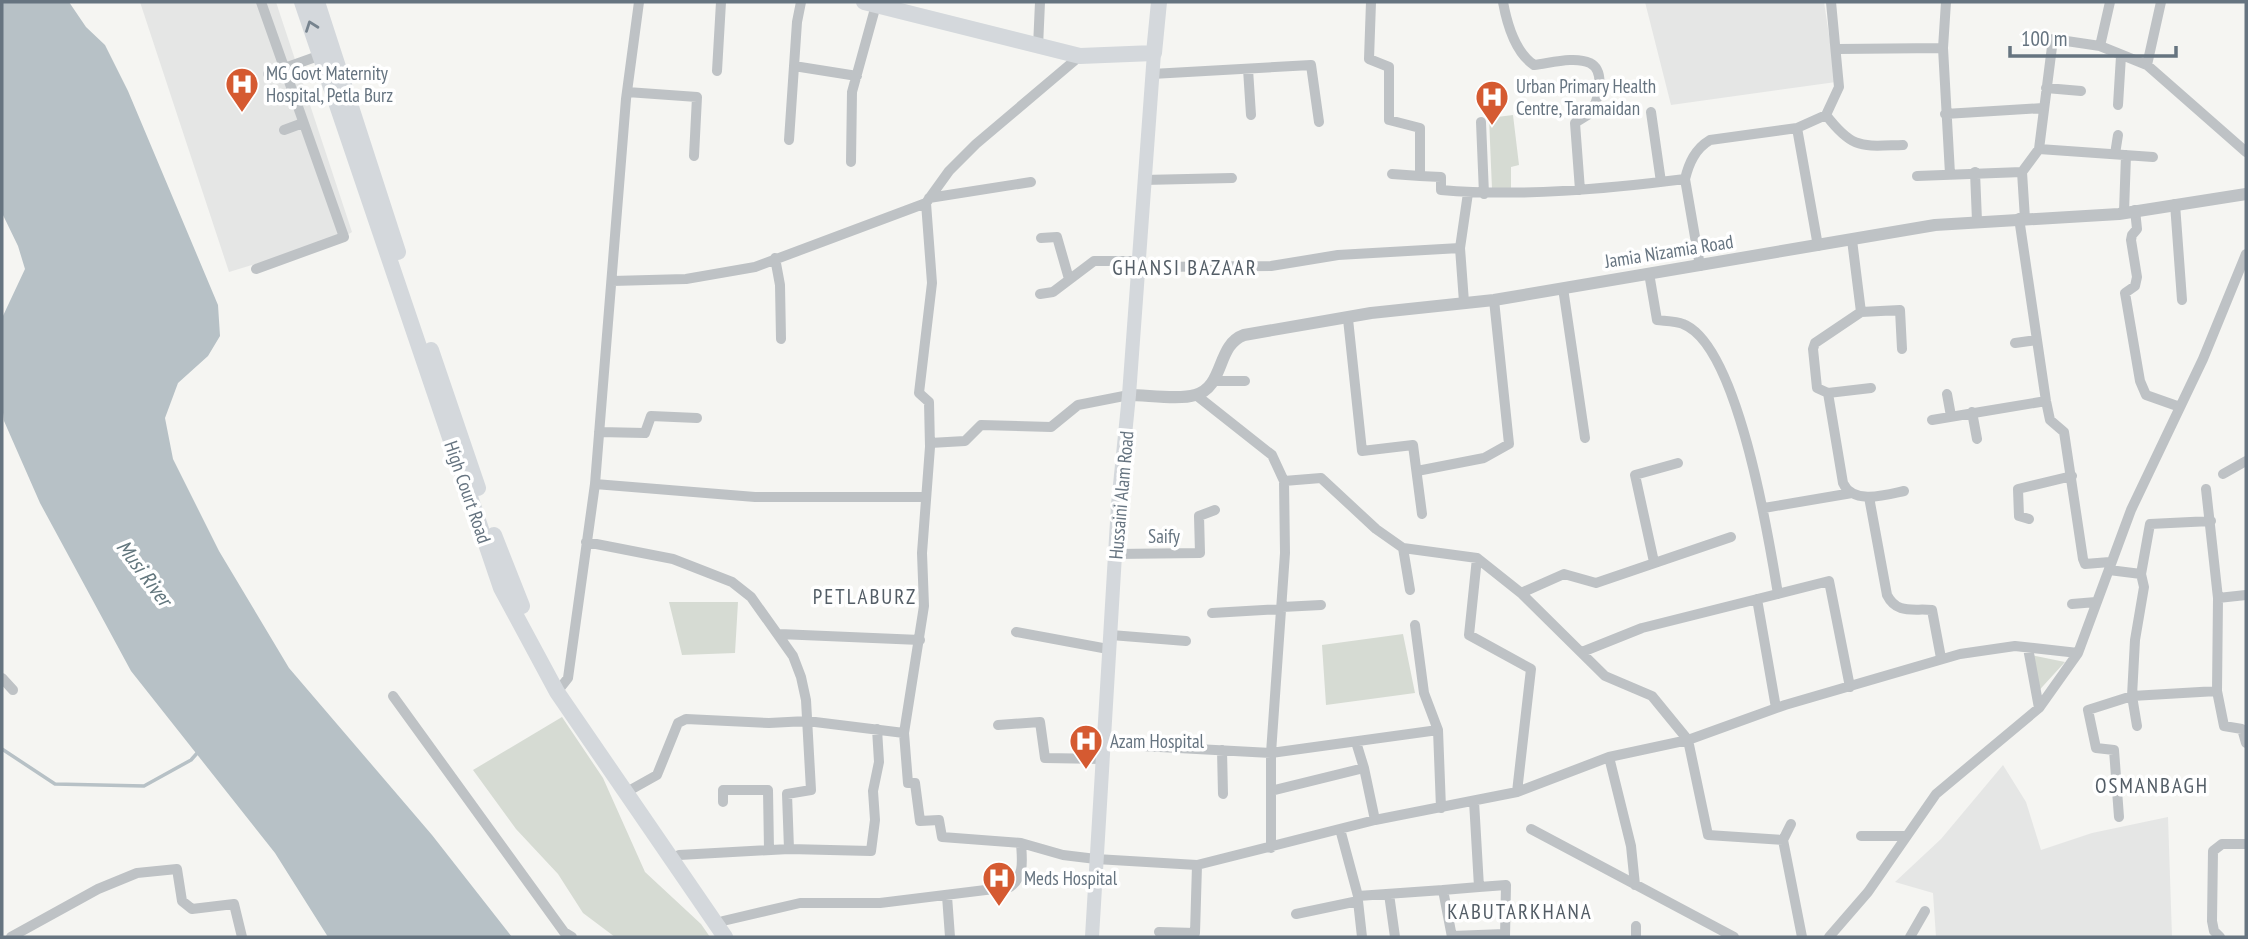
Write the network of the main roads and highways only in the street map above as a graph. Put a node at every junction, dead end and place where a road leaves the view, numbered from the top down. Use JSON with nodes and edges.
{"nodes":[{"id":1,"x":302,"y":2,"type":"edge"},
{"id":2,"x":317,"y":2,"type":"edge"},
{"id":3,"x":1159,"y":2,"type":"edge"},
{"id":4,"x":870,"y":3,"type":"edge"},
{"id":5,"x":1154,"y":53,"type":"junction"},
{"id":6,"x":560,"y":688,"type":"junction"},
{"id":7,"x":724,"y":929,"type":"edge"},
{"id":8,"x":735,"y":937,"type":"edge"},
{"id":9,"x":1092,"y":937,"type":"edge"}],
"edges":[{"from":6,"to":1,"type":"main road","name":"High Court Road","one_way":true},
{"from":2,"to":6,"type":"main road","name":"High Court Road"},
{"from":3,"to":5,"type":"main road"},
{"from":4,"to":5,"type":"main road"},
{"from":5,"to":9,"type":"main road","name":"Hussaini Alam Road"},
{"from":6,"to":7,"type":"main road","name":"High Court Road"},
{"from":6,"to":7,"type":"main road","name":"High Court Road"},
{"from":7,"to":8,"type":"main road","name":"High Court Road"}]}
